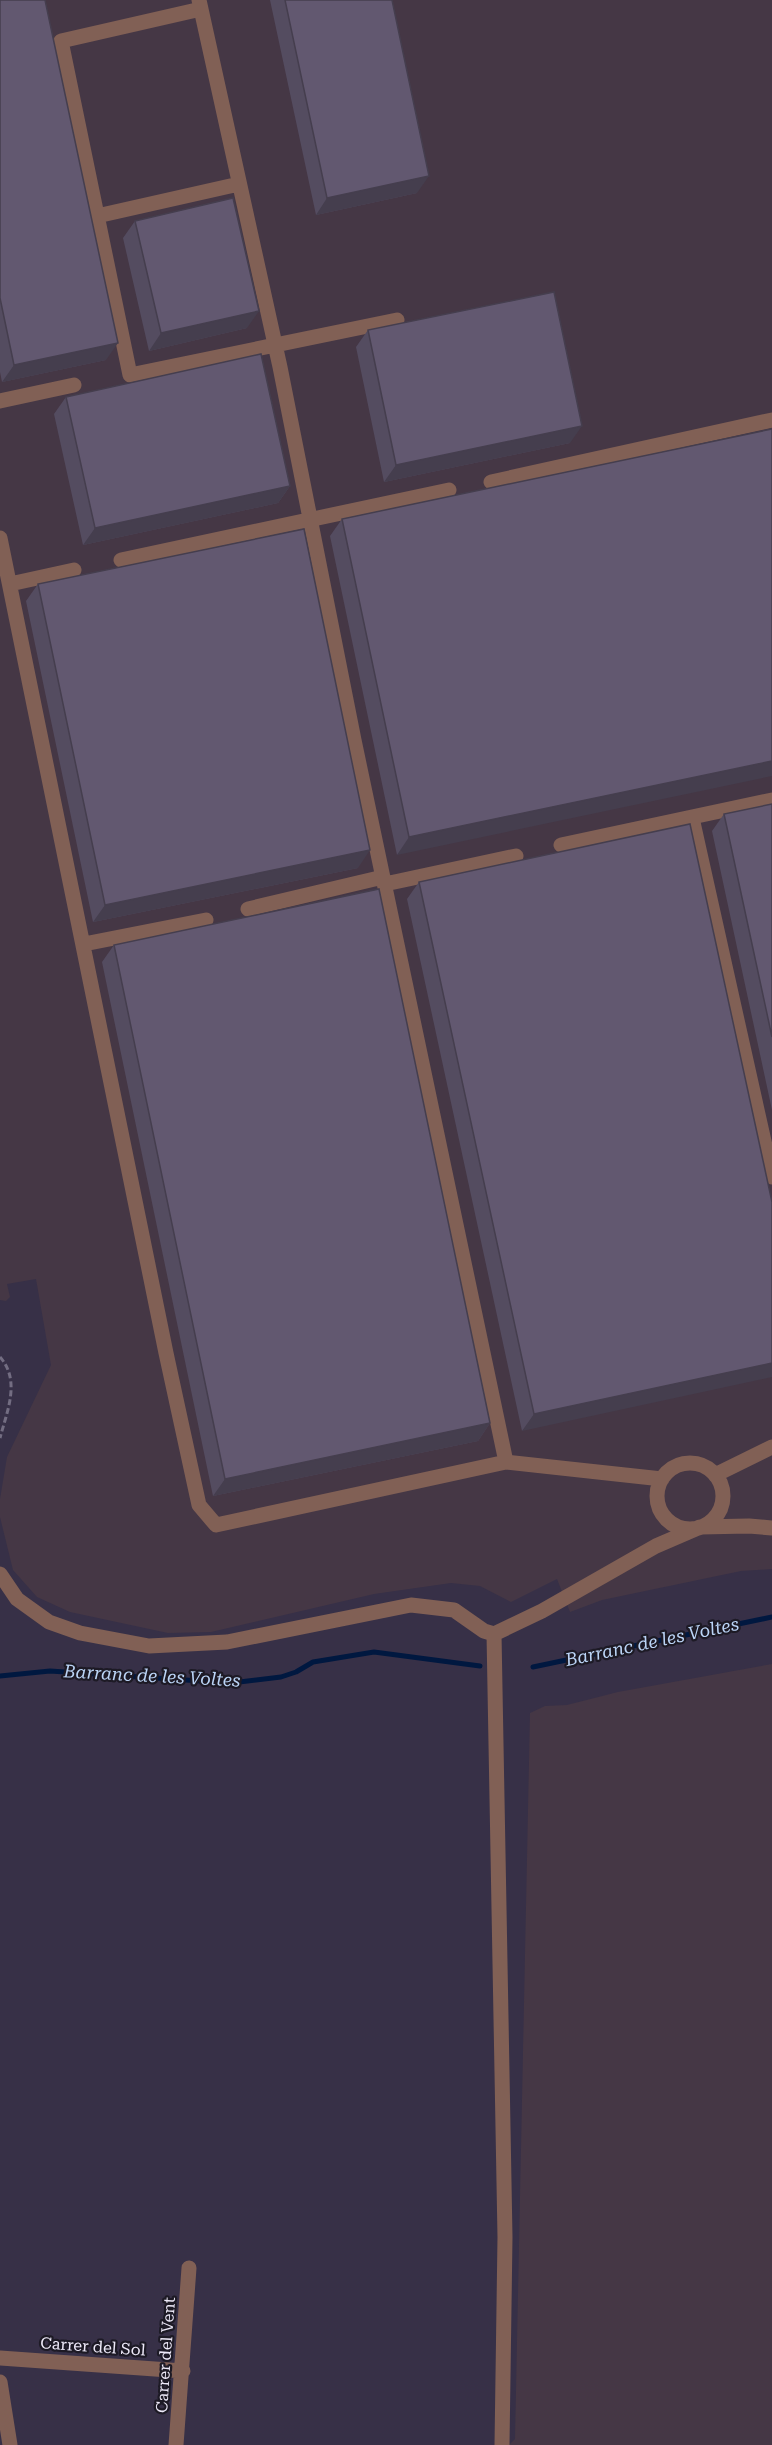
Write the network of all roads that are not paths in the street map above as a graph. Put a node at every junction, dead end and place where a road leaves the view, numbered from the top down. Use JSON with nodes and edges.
{"nodes":[{"id":1,"x":200,"y":5,"type":"edge"},
{"id":2,"x":239,"y":184,"type":"junction"},
{"id":3,"x":97,"y":216,"type":"junction"},
{"id":4,"x":397,"y":320,"type":"dead end"},
{"id":5,"x":275,"y":345,"type":"junction"},
{"id":6,"x":74,"y":385,"type":"dead end"},
{"id":7,"x":0,"y":401,"type":"edge"},
{"id":8,"x":772,"y":420,"type":"edge"},
{"id":9,"x":491,"y":482,"type":"dead end"},
{"id":10,"x":449,"y":490,"type":"dead end"},
{"id":11,"x":311,"y":519,"type":"junction"},
{"id":12,"x":0,"y":538,"type":"edge"},
{"id":13,"x":121,"y":560,"type":"dead end"},
{"id":14,"x":74,"y":570,"type":"dead end"},
{"id":15,"x":10,"y":584,"type":"junction"},
{"id":16,"x":772,"y":800,"type":"edge"},
{"id":17,"x":692,"y":818,"type":"junction"},
{"id":18,"x":561,"y":845,"type":"dead end"},
{"id":19,"x":516,"y":856,"type":"dead end"},
{"id":20,"x":384,"y":881,"type":"junction"},
{"id":21,"x":248,"y":909,"type":"dead end"},
{"id":22,"x":206,"y":920,"type":"dead end"},
{"id":23,"x":84,"y":944,"type":"junction"},
{"id":24,"x":772,"y":1177,"type":"edge"},
{"id":25,"x":772,"y":1447,"type":"edge"},
{"id":26,"x":506,"y":1462,"type":"junction"},
{"id":27,"x":715,"y":1475,"type":"junction"},
{"id":28,"x":663,"y":1479,"type":"junction"},
{"id":29,"x":700,"y":1527,"type":"junction"},
{"id":30,"x":772,"y":1528,"type":"edge"},
{"id":31,"x":0,"y":1574,"type":"edge"},
{"id":32,"x":494,"y":1634,"type":"junction"},
{"id":33,"x":189,"y":2268,"type":"dead end"},
{"id":34,"x":0,"y":2358,"type":"edge"},
{"id":35,"x":183,"y":2371,"type":"junction"},
{"id":36,"x":0,"y":2382,"type":"edge"},
{"id":37,"x":10,"y":2445,"type":"edge"},
{"id":38,"x":176,"y":2445,"type":"edge"},
{"id":39,"x":502,"y":2445,"type":"edge"}],
"edges":[{"from":1,"to":2,"type":"street"},
{"from":1,"to":3,"type":"street"},
{"from":2,"to":3,"type":"street"},
{"from":2,"to":5,"type":"street"},
{"from":3,"to":5,"type":"street"},
{"from":4,"to":5,"type":"street"},
{"from":5,"to":11,"type":"street"},
{"from":6,"to":7,"type":"street"},
{"from":8,"to":9,"type":"street"},
{"from":10,"to":11,"type":"street"},
{"from":11,"to":13,"type":"street"},
{"from":11,"to":20,"type":"street"},
{"from":12,"to":15,"type":"street"},
{"from":14,"to":15,"type":"street"},
{"from":15,"to":23,"type":"street"},
{"from":16,"to":17,"type":"street"},
{"from":17,"to":18,"type":"street"},
{"from":17,"to":24,"type":"street"},
{"from":19,"to":20,"type":"street"},
{"from":20,"to":21,"type":"street"},
{"from":20,"to":26,"type":"street"},
{"from":22,"to":23,"type":"street"},
{"from":23,"to":26,"type":"street"},
{"from":25,"to":27,"type":"street"},
{"from":26,"to":28,"type":"street"},
{"from":27,"to":28,"type":"street"},
{"from":27,"to":29,"type":"street"},
{"from":28,"to":29,"type":"street"},
{"from":29,"to":30,"type":"street"},
{"from":29,"to":32,"type":"street"},
{"from":31,"to":32,"type":"street"},
{"from":32,"to":39,"type":"street"},
{"from":33,"to":35,"type":"street","name":"Carrer del Vent"},
{"from":34,"to":35,"type":"street","name":"Carrer del Sol"},
{"from":35,"to":38,"type":"street","name":"Carrer del Vent"},
{"from":36,"to":37,"type":"street"}]}
